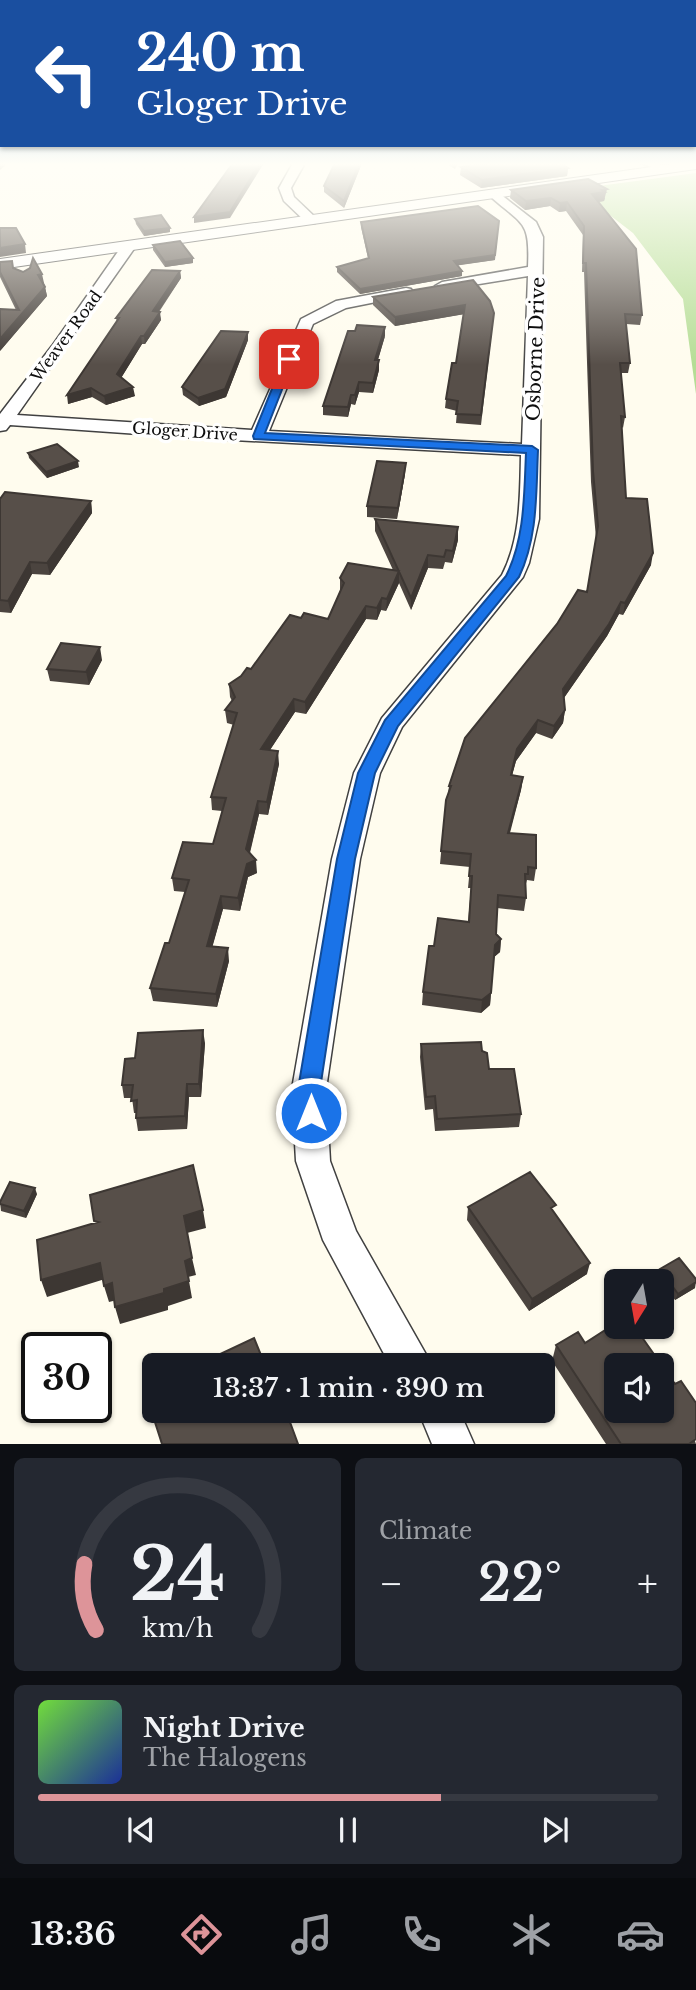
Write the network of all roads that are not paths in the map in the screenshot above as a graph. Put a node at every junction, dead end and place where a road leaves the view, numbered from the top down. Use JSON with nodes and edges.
{"nodes":[{"id":1,"x":238,"y":230,"type":"edge"},
{"id":2,"x":533,"y":230,"type":"edge"},
{"id":3,"x":129,"y":246,"type":"junction"},
{"id":4,"x":0,"y":264,"type":"edge"},
{"id":5,"x":537,"y":270,"type":"junction"},
{"id":6,"x":2,"y":422,"type":"edge"},
{"id":7,"x":258,"y":436,"type":"junction"},
{"id":8,"x":532,"y":450,"type":"junction"},
{"id":9,"x":405,"y":1353,"type":"edge"},
{"id":10,"x":444,"y":1423,"type":"edge"},
{"id":11,"x":453,"y":1444,"type":"edge"}],
"edges":[{"from":1,"to":3,"type":"street"},
{"from":2,"to":5,"type":"street","name":"Osborne Drive"},
{"from":3,"to":4,"type":"street"},
{"from":3,"to":6,"type":"street","name":"Weaver Road"},
{"from":5,"to":7,"type":"street"},
{"from":5,"to":8,"type":"street","name":"Osborne Drive"},
{"from":6,"to":7,"type":"street","name":"Gloger Drive"},
{"from":7,"to":8,"type":"street","name":"Gloger Drive"},
{"from":8,"to":9,"type":"street","name":"Osborne Drive"},
{"from":10,"to":11,"type":"street"}]}
